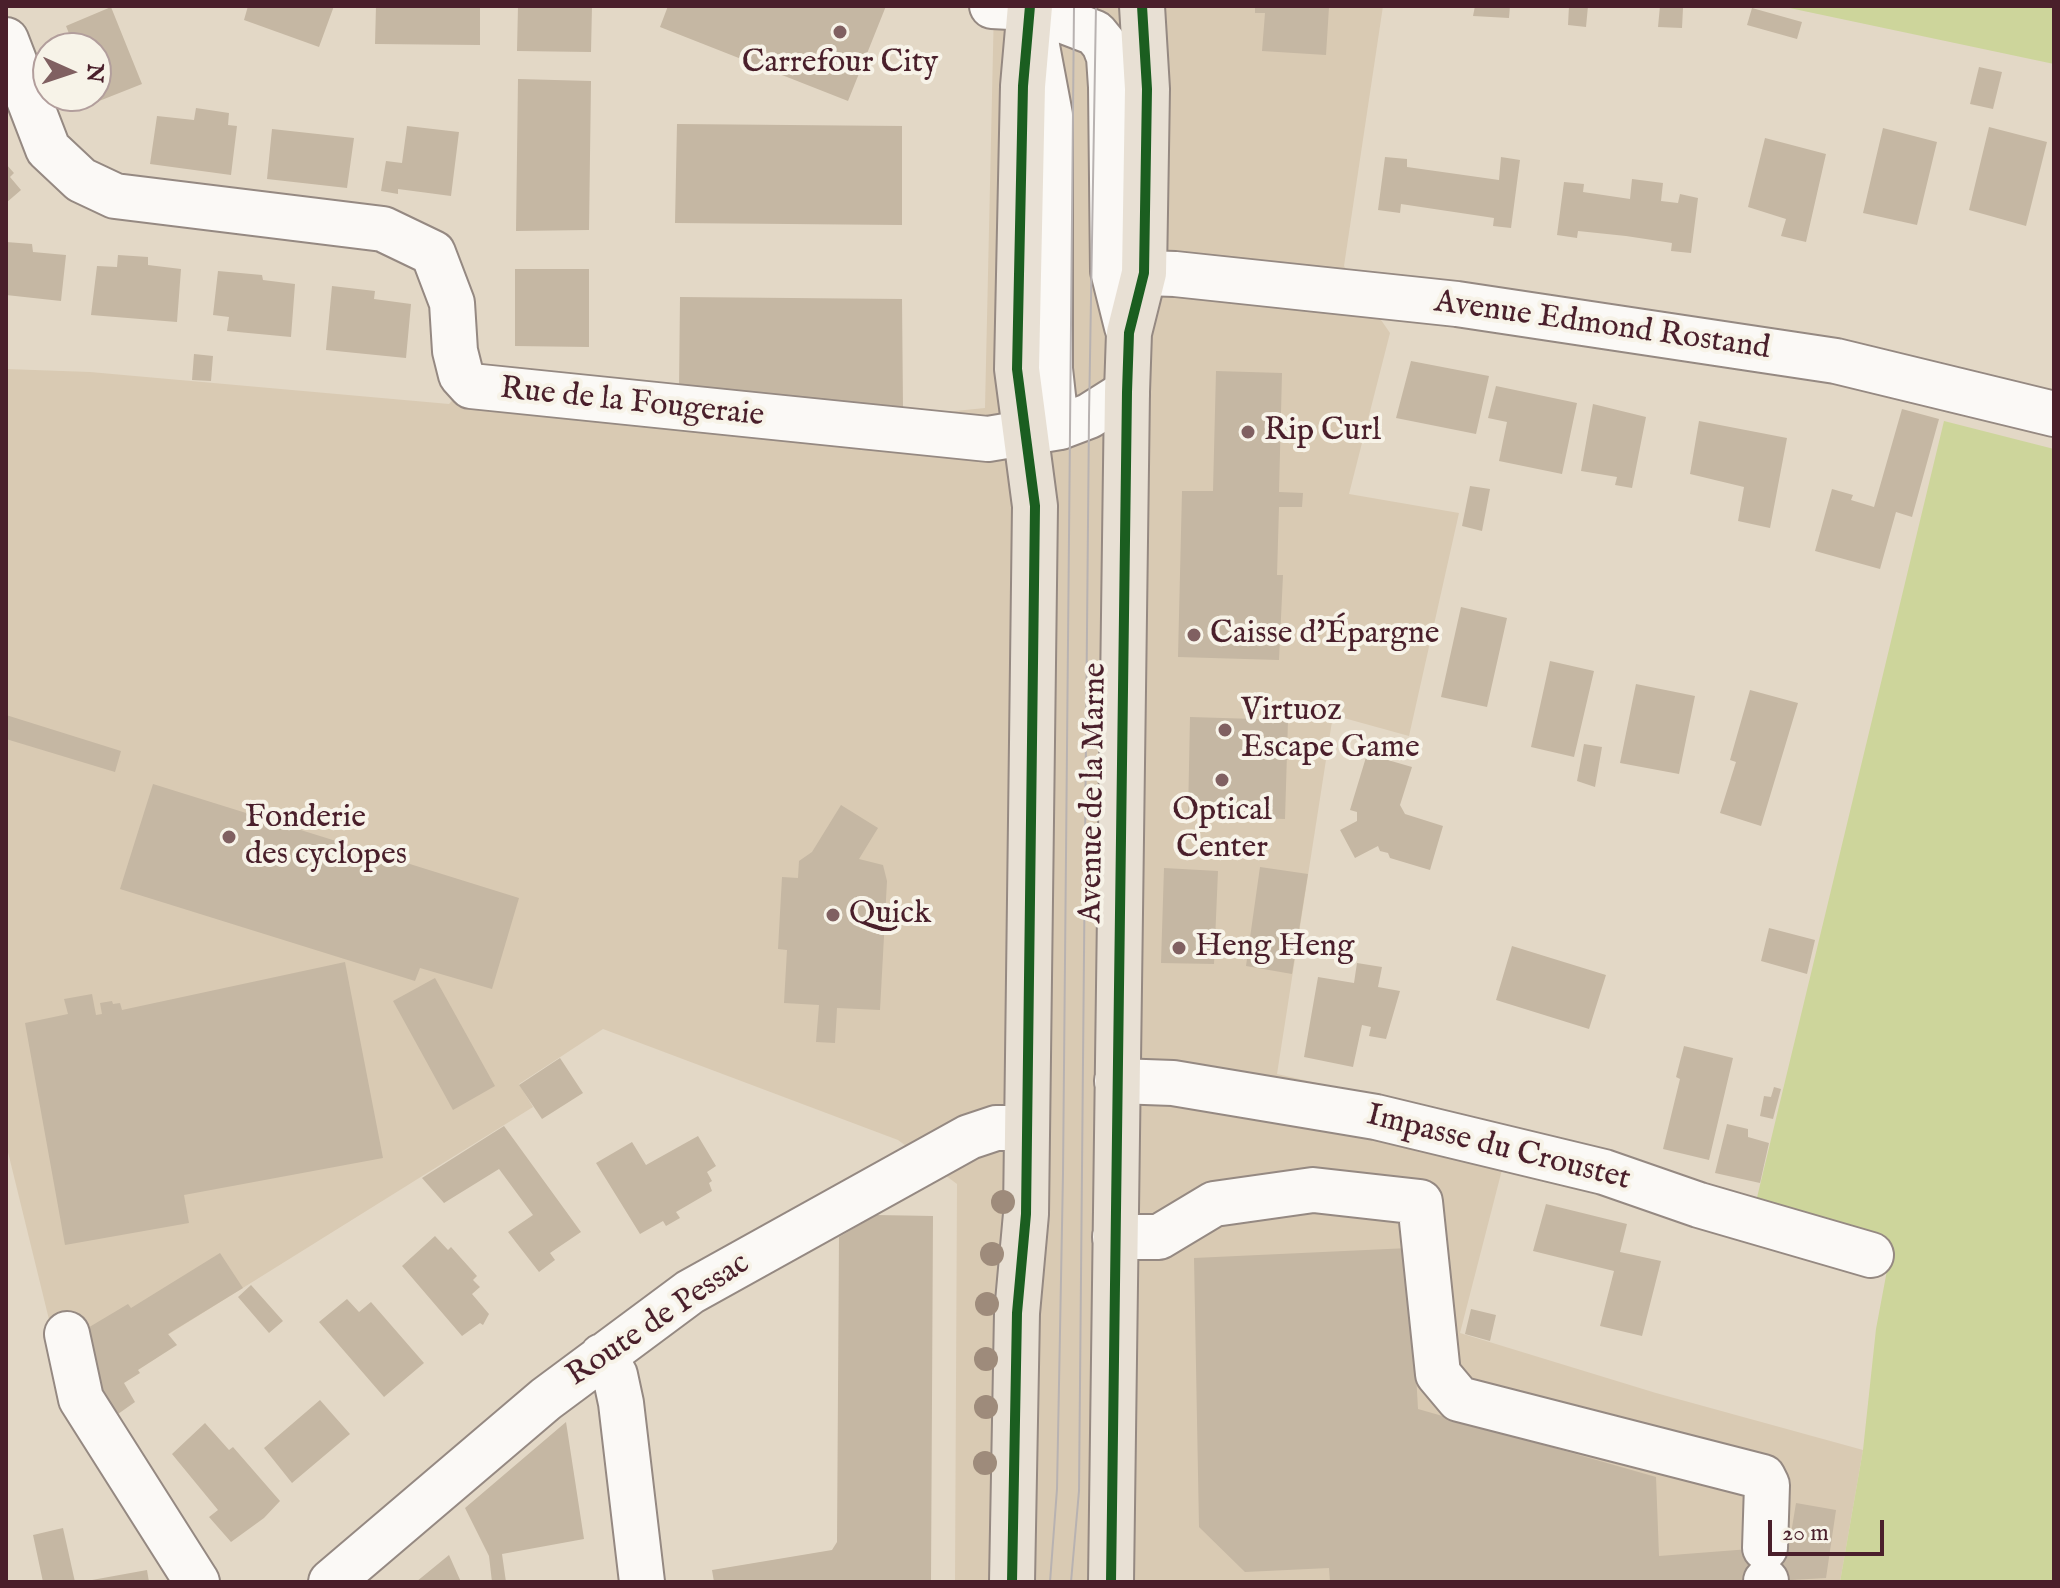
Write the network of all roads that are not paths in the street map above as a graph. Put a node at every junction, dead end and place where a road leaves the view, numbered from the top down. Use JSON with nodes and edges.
{"nodes":[{"id":1,"x":1142,"y":6,"type":"edge"},
{"id":2,"x":1017,"y":7,"type":"edge"},
{"id":3,"x":6,"y":40,"type":"edge"},
{"id":4,"x":1144,"y":273,"type":"junction"},
{"id":5,"x":1129,"y":333,"type":"junction"},
{"id":6,"x":1127,"y":392,"type":"junction"},
{"id":7,"x":2054,"y":414,"type":"edge"},
{"id":8,"x":1042,"y":430,"type":"junction"},
{"id":9,"x":1117,"y":1081,"type":"junction"},
{"id":10,"x":1027,"y":1128,"type":"junction"},
{"id":11,"x":1115,"y":1237,"type":"junction"},
{"id":12,"x":1871,"y":1255,"type":"dead end"},
{"id":13,"x":67,"y":1334,"type":"dead end"},
{"id":14,"x":602,"y":1356,"type":"junction"},
{"id":15,"x":1766,"y":1571,"type":"edge"},
{"id":16,"x":197,"y":1582,"type":"edge"},
{"id":17,"x":331,"y":1582,"type":"edge"},
{"id":18,"x":642,"y":1582,"type":"edge"},
{"id":19,"x":1012,"y":1582,"type":"edge"},
{"id":20,"x":1111,"y":1582,"type":"edge"}],
"edges":[{"from":1,"to":4,"type":"main road","name":"Avenue de la Marne"},
{"from":2,"to":5,"type":"street"},
{"from":2,"to":8,"type":"main road","name":"Avenue de la Marne"},
{"from":3,"to":8,"type":"street","name":"Rue de la Fougeraie"},
{"from":4,"to":5,"type":"main road","name":"Avenue de la Marne"},
{"from":4,"to":7,"type":"street","name":"Avenue Edmond Rostand"},
{"from":5,"to":6,"type":"main road","name":"Avenue de la Marne"},
{"from":6,"to":8,"type":"street","name":"Rue de la Fougeraie"},
{"from":6,"to":9,"type":"main road","name":"Avenue de la Marne"},
{"from":8,"to":10,"type":"main road","name":"Avenue de la Marne"},
{"from":9,"to":11,"type":"main road","name":"Avenue de la Marne"},
{"from":9,"to":12,"type":"street","name":"Impasse du Croustet"},
{"from":10,"to":14,"type":"street","name":"Route de Pessac"},
{"from":10,"to":19,"type":"main road","name":"Avenue de la Marne"},
{"from":11,"to":15,"type":"street"},
{"from":11,"to":20,"type":"main road","name":"Avenue de la Marne"},
{"from":13,"to":16,"type":"street"},
{"from":14,"to":17,"type":"street","name":"Route de Pessac"},
{"from":14,"to":18,"type":"street"}]}
